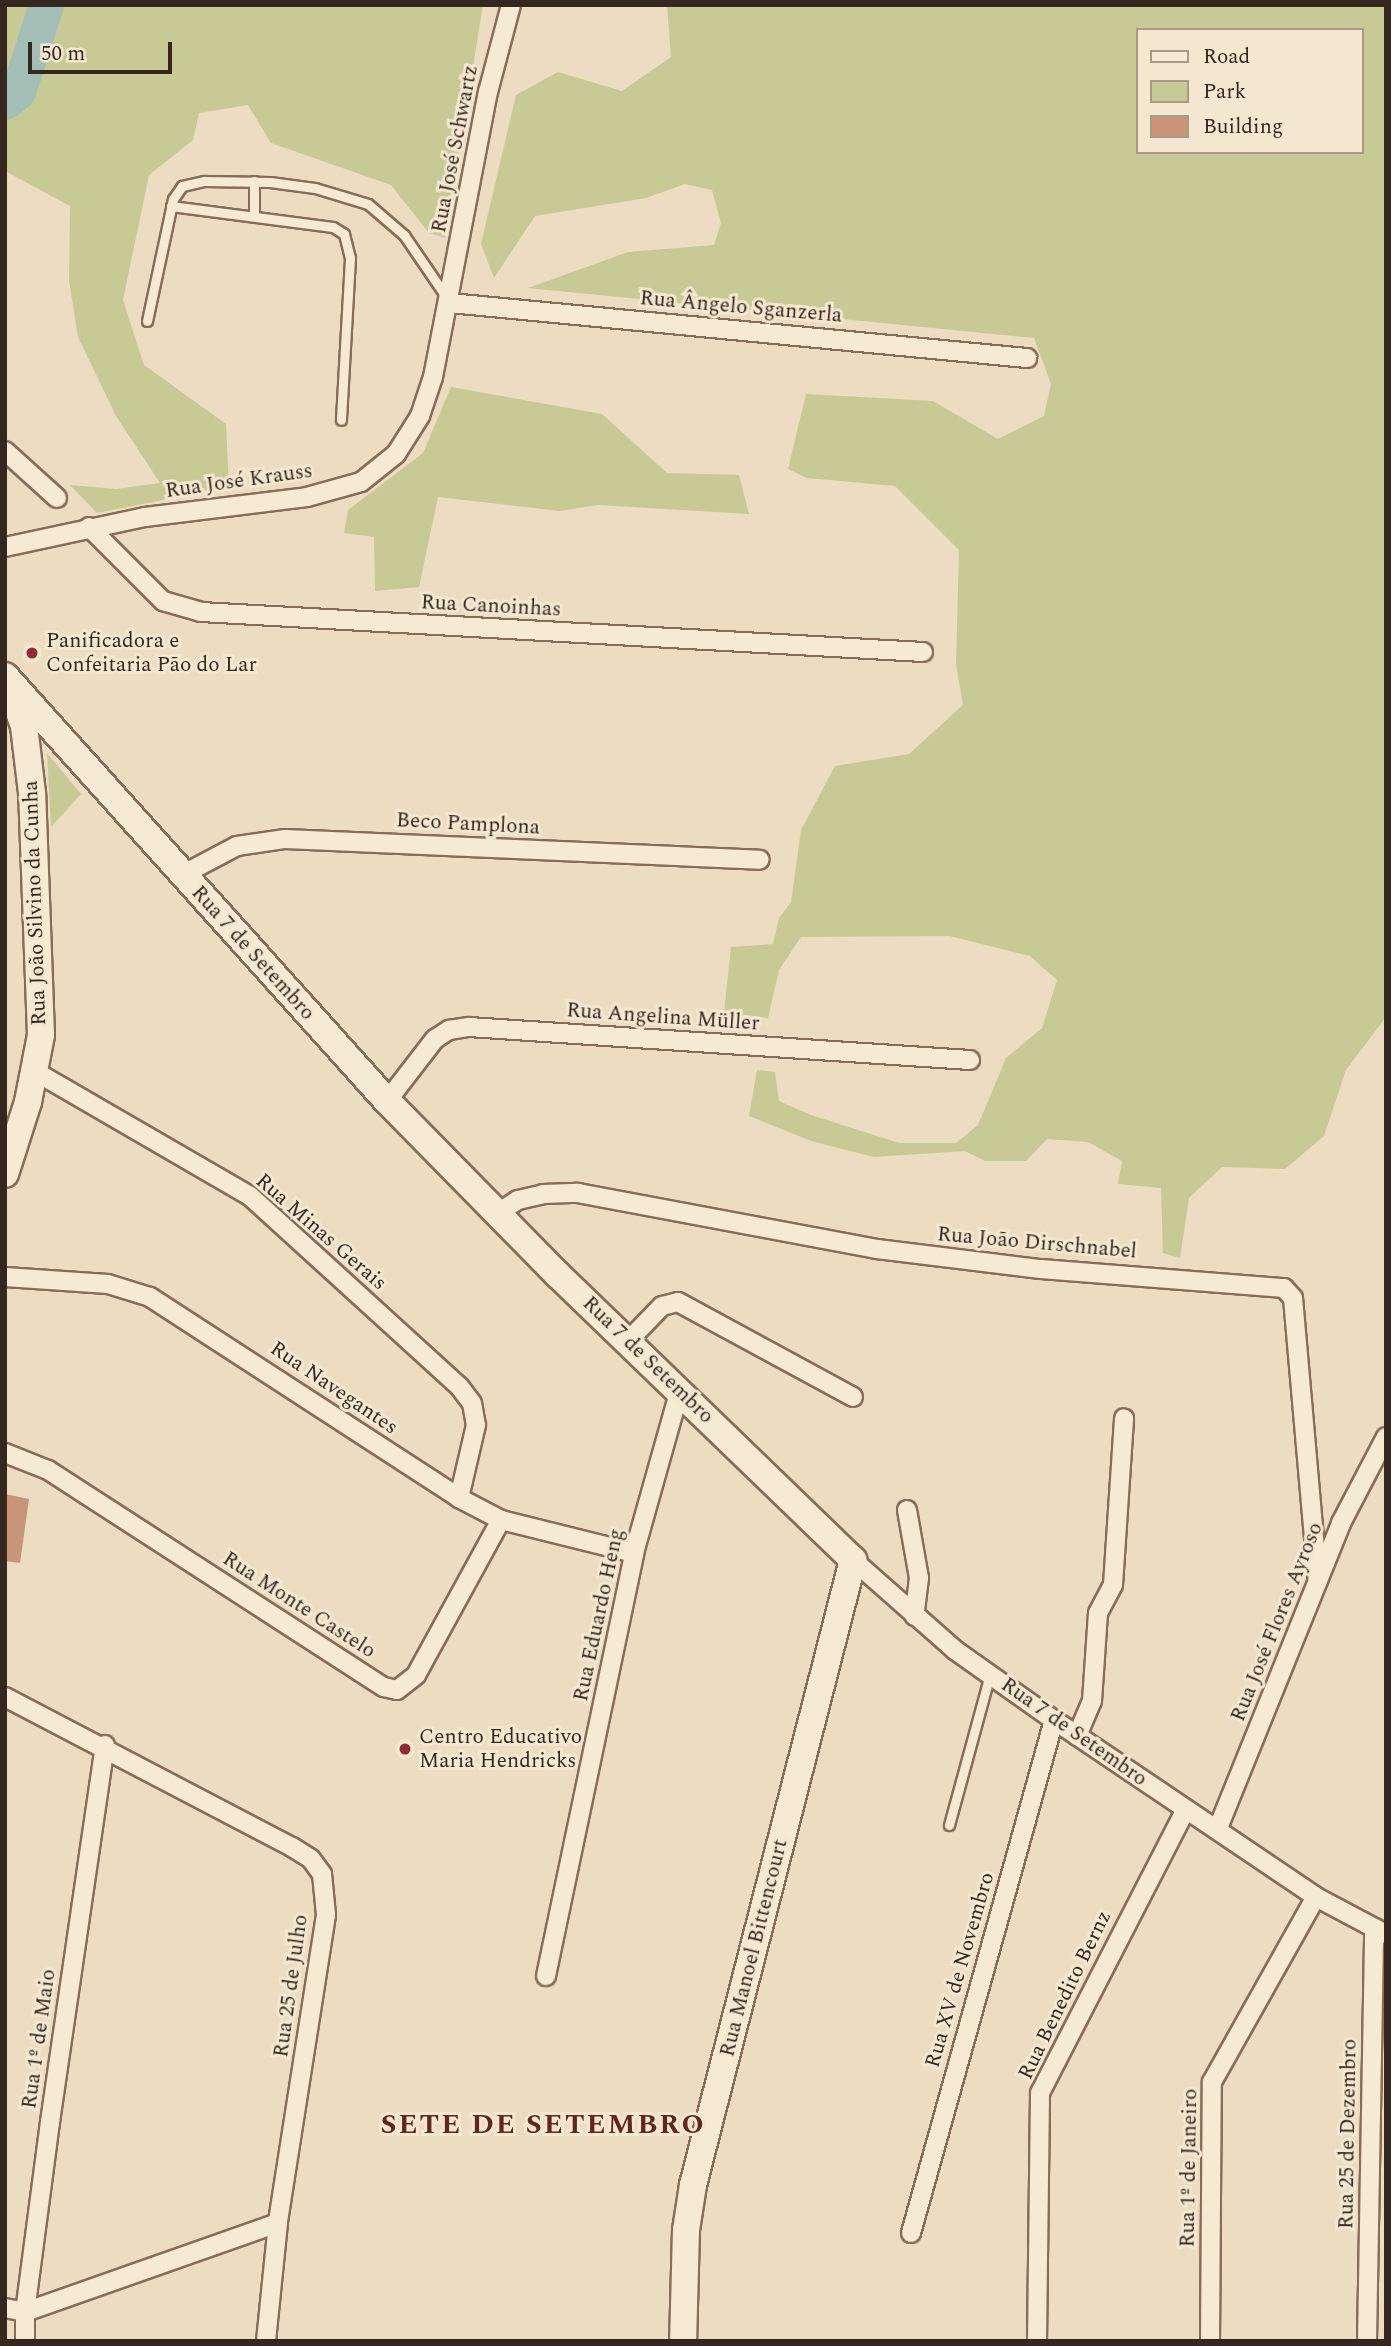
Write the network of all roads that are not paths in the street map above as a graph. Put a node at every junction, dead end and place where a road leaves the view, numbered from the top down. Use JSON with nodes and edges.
{"nodes":[{"id":1,"x":511,"y":5,"type":"edge"},
{"id":2,"x":254,"y":181,"type":"junction"},
{"id":3,"x":171,"y":206,"type":"junction"},
{"id":4,"x":254,"y":216,"type":"junction"},
{"id":5,"x":450,"y":303,"type":"junction"},
{"id":6,"x":147,"y":321,"type":"dead end"},
{"id":7,"x":1027,"y":358,"type":"dead end"},
{"id":8,"x":341,"y":420,"type":"dead end"},
{"id":9,"x":5,"y":452,"type":"edge"},
{"id":10,"x":57,"y":498,"type":"dead end"},
{"id":11,"x":89,"y":527,"type":"junction"},
{"id":12,"x":5,"y":547,"type":"edge"},
{"id":13,"x":923,"y":652,"type":"dead end"},
{"id":14,"x":6,"y":676,"type":"edge"},
{"id":15,"x":58,"y":735,"type":"junction"},
{"id":16,"x":28,"y":754,"type":"junction"},
{"id":17,"x":760,"y":860,"type":"dead end"},
{"id":18,"x":181,"y":875,"type":"junction"},
{"id":19,"x":970,"y":1060,"type":"dead end"},
{"id":20,"x":36,"y":1072,"type":"junction"},
{"id":21,"x":387,"y":1101,"type":"junction"},
{"id":22,"x":5,"y":1174,"type":"edge"},
{"id":23,"x":497,"y":1214,"type":"junction"},
{"id":24,"x":5,"y":1277,"type":"edge"},
{"id":25,"x":629,"y":1340,"type":"junction"},
{"id":26,"x":680,"y":1389,"type":"junction"},
{"id":27,"x":853,"y":1397,"type":"dead end"},
{"id":28,"x":1124,"y":1418,"type":"dead end"},
{"id":29,"x":1386,"y":1437,"type":"edge"},
{"id":30,"x":5,"y":1453,"type":"edge"},
{"id":31,"x":459,"y":1498,"type":"junction"},
{"id":32,"x":907,"y":1510,"type":"dead end"},
{"id":33,"x":500,"y":1520,"type":"junction"},
{"id":34,"x":634,"y":1553,"type":"junction"},
{"id":35,"x":853,"y":1560,"type":"junction"},
{"id":36,"x":1318,"y":1581,"type":"junction"},
{"id":37,"x":914,"y":1616,"type":"junction"},
{"id":38,"x":990,"y":1674,"type":"junction"},
{"id":39,"x":5,"y":1697,"type":"edge"},
{"id":40,"x":1054,"y":1720,"type":"junction"},
{"id":41,"x":1077,"y":1736,"type":"junction"},
{"id":42,"x":105,"y":1745,"type":"junction"},
{"id":43,"x":1186,"y":1810,"type":"junction"},
{"id":44,"x":949,"y":1825,"type":"dead end"},
{"id":45,"x":1218,"y":1828,"type":"junction"},
{"id":46,"x":1316,"y":1897,"type":"junction"},
{"id":47,"x":1380,"y":1931,"type":"edge"},
{"id":48,"x":546,"y":1976,"type":"dead end"},
{"id":49,"x":278,"y":2223,"type":"junction"},
{"id":50,"x":911,"y":2233,"type":"dead end"},
{"id":51,"x":5,"y":2308,"type":"edge"},
{"id":52,"x":25,"y":2312,"type":"junction"},
{"id":53,"x":25,"y":2341,"type":"edge"},
{"id":54,"x":266,"y":2341,"type":"edge"},
{"id":55,"x":683,"y":2341,"type":"edge"},
{"id":56,"x":1037,"y":2341,"type":"edge"},
{"id":57,"x":1210,"y":2341,"type":"edge"},
{"id":58,"x":1367,"y":2341,"type":"edge"}],
"edges":[{"from":1,"to":5,"type":"street","name":"Rua José Schwartz"},
{"from":2,"to":3,"type":"lane"},
{"from":2,"to":4,"type":"lane"},
{"from":2,"to":5,"type":"lane"},
{"from":3,"to":4,"type":"lane"},
{"from":3,"to":6,"type":"lane"},
{"from":4,"to":8,"type":"lane"},
{"from":5,"to":7,"type":"street","name":"Rua Ângelo Sganzerla"},
{"from":5,"to":11,"type":"street","name":"Rua José Krauss"},
{"from":9,"to":10,"type":"street"},
{"from":11,"to":12,"type":"street","name":"Rua José Krauss"},
{"from":11,"to":13,"type":"street","name":"Rua Canoinhas"},
{"from":14,"to":15,"type":"street","name":"Rua 7 de Setembro"},
{"from":14,"to":16,"type":"street","name":"Rua João Silvino da Cunha"},
{"from":15,"to":16,"type":"street","name":"Rua João Silvino da Cunha"},
{"from":15,"to":18,"type":"street","name":"Rua 7 de Setembro"},
{"from":16,"to":20,"type":"street","name":"Rua João Silvino da Cunha"},
{"from":17,"to":18,"type":"street","name":"Beco Pamplona"},
{"from":18,"to":21,"type":"street","name":"Rua 7 de Setembro"},
{"from":19,"to":21,"type":"street","name":"Rua Angelina Müller"},
{"from":20,"to":22,"type":"street","name":"Rua João Silvino da Cunha"},
{"from":20,"to":31,"type":"street","name":"Rua Minas Gerais"},
{"from":21,"to":23,"type":"street","name":"Rua 7 de Setembro"},
{"from":23,"to":25,"type":"street","name":"Rua 7 de Setembro"},
{"from":23,"to":36,"type":"street","name":"Rua João Dirschnabel"},
{"from":24,"to":31,"type":"street","name":"Rua Navegantes"},
{"from":25,"to":26,"type":"street","name":"Rua 7 de Setembro"},
{"from":25,"to":27,"type":"street"},
{"from":26,"to":34,"type":"street","name":"Rua Eduardo Heng"},
{"from":26,"to":35,"type":"street","name":"Rua 7 de Setembro"},
{"from":28,"to":41,"type":"street"},
{"from":29,"to":36,"type":"street","name":"Rua José Flores Ayroso"},
{"from":30,"to":33,"type":"street","name":"Rua Monte Castelo"},
{"from":31,"to":33,"type":"street","name":"Rua Navegantes"},
{"from":32,"to":37,"type":"street"},
{"from":33,"to":34,"type":"street","name":"Rua Navegantes"},
{"from":34,"to":48,"type":"street","name":"Rua Eduardo Heng"},
{"from":35,"to":37,"type":"street","name":"Rua 7 de Setembro"},
{"from":35,"to":55,"type":"street","name":"Rua Manoel Bittencourt"},
{"from":36,"to":45,"type":"street","name":"Rua José Flores Ayroso"},
{"from":37,"to":38,"type":"street","name":"Rua 7 de Setembro"},
{"from":38,"to":40,"type":"street","name":"Rua 7 de Setembro"},
{"from":38,"to":44,"type":"lane"},
{"from":39,"to":42,"type":"street","name":"Rua 25 de Julho"},
{"from":40,"to":41,"type":"street","name":"Rua 7 de Setembro"},
{"from":40,"to":50,"type":"street","name":"Rua XV de Novembro"},
{"from":41,"to":43,"type":"street","name":"Rua 7 de Setembro"},
{"from":42,"to":49,"type":"street","name":"Rua 25 de Julho"},
{"from":42,"to":52,"type":"street","name":"Rua 1º de Maio"},
{"from":43,"to":45,"type":"street","name":"Rua 7 de Setembro"},
{"from":43,"to":56,"type":"street","name":"Rua Benedito Bernz"},
{"from":45,"to":46,"type":"street","name":"Rua 7 de Setembro"},
{"from":46,"to":47,"type":"street","name":"Rua 7 de Setembro"},
{"from":46,"to":57,"type":"street","name":"Rua 1º de Janeiro"},
{"from":47,"to":58,"type":"street","name":"Rua 25 de Dezembro"},
{"from":49,"to":52,"type":"street"},
{"from":49,"to":54,"type":"street","name":"Rua 25 de Julho"},
{"from":51,"to":52,"type":"street"},
{"from":52,"to":53,"type":"street","name":"Rua 1º de Maio"}]}
